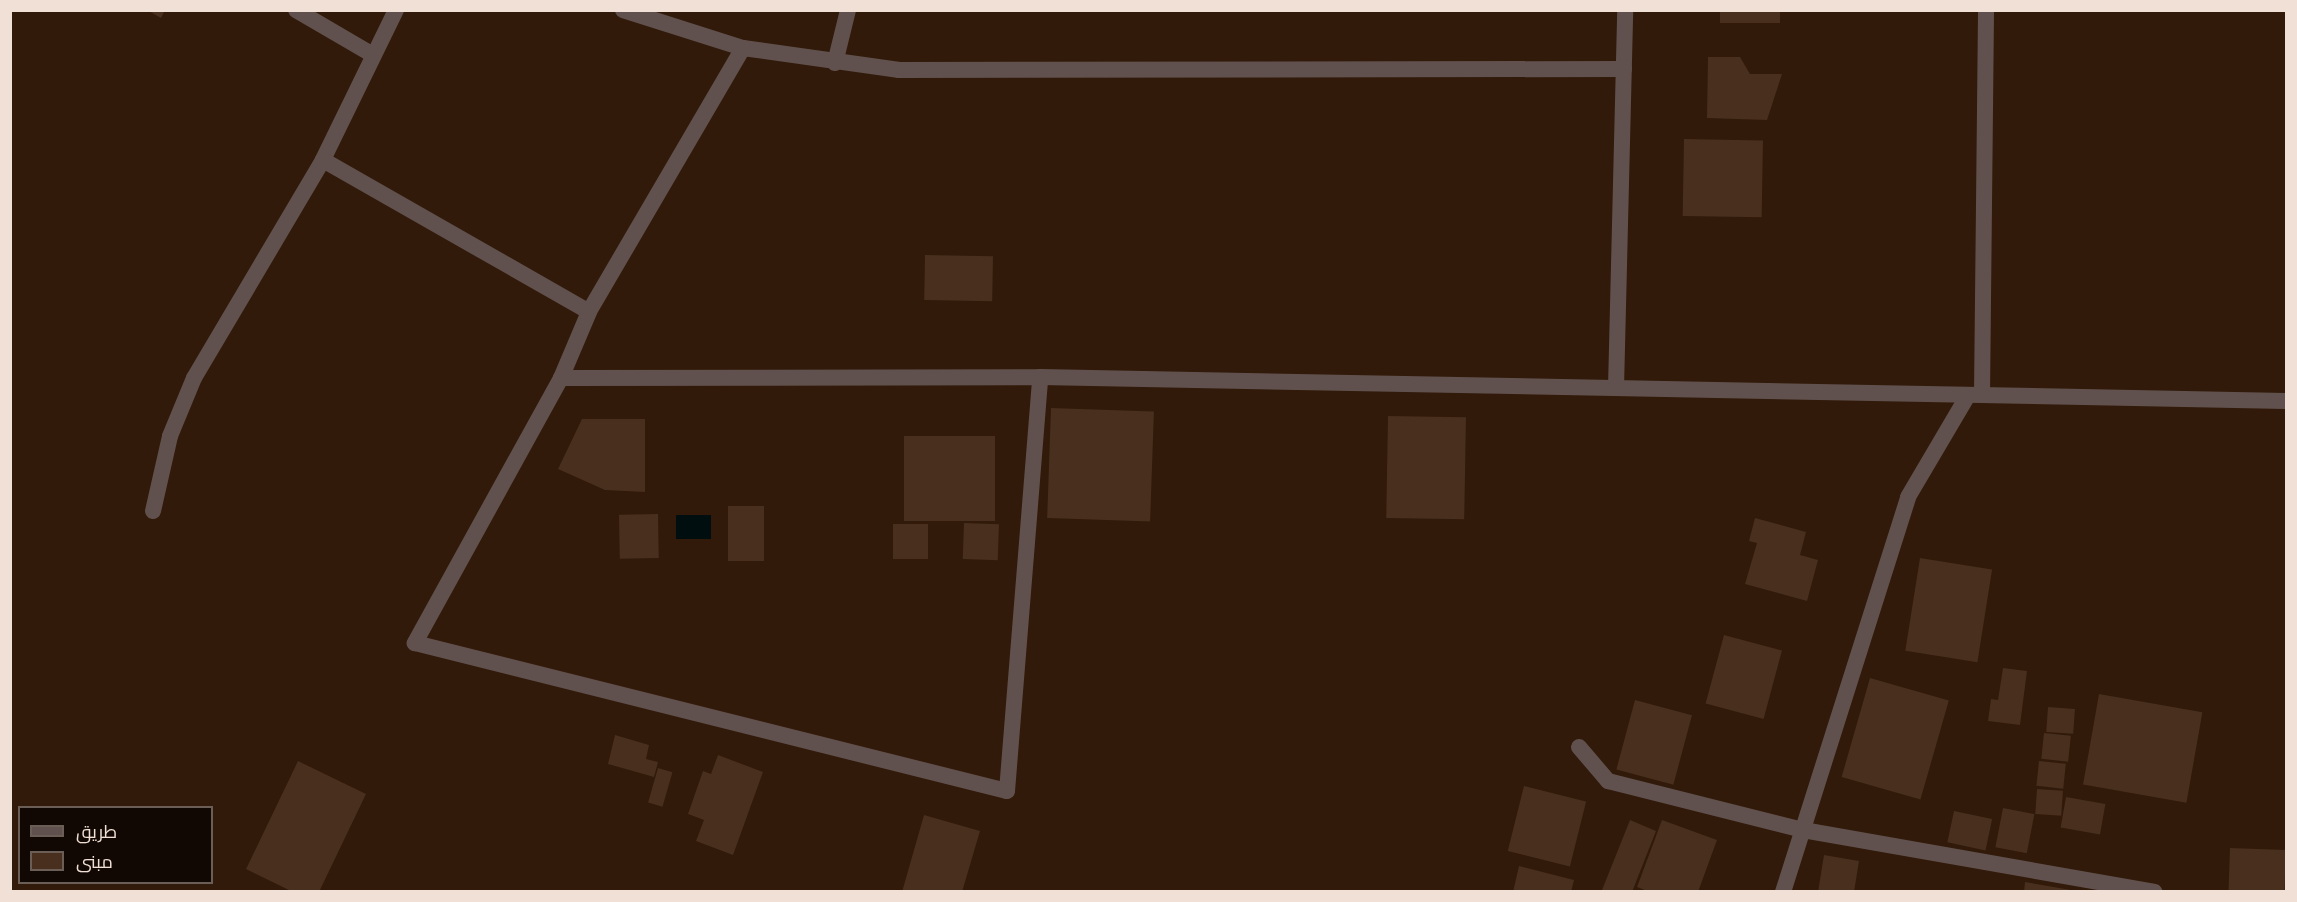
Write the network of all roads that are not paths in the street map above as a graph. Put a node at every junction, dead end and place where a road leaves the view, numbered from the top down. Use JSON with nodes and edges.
{"nodes":[{"id":1,"x":296,"y":10,"type":"edge"},
{"id":2,"x":396,"y":10,"type":"edge"},
{"id":3,"x":622,"y":10,"type":"edge"},
{"id":4,"x":848,"y":10,"type":"edge"},
{"id":5,"x":1625,"y":10,"type":"edge"},
{"id":6,"x":1986,"y":10,"type":"edge"},
{"id":7,"x":743,"y":48,"type":"junction"},
{"id":8,"x":373,"y":55,"type":"junction"},
{"id":9,"x":835,"y":63,"type":"junction"},
{"id":10,"x":1624,"y":69,"type":"junction"},
{"id":11,"x":323,"y":160,"type":"junction"},
{"id":12,"x":589,"y":312,"type":"junction"},
{"id":13,"x":1040,"y":377,"type":"junction"},
{"id":14,"x":561,"y":378,"type":"junction"},
{"id":15,"x":1616,"y":388,"type":"junction"},
{"id":16,"x":1975,"y":395,"type":"junction"},
{"id":17,"x":2286,"y":401,"type":"edge"},
{"id":18,"x":153,"y":511,"type":"dead end"},
{"id":19,"x":1579,"y":747,"type":"dead end"},
{"id":20,"x":1803,"y":830,"type":"junction"},
{"id":21,"x":1783,"y":891,"type":"edge"},
{"id":22,"x":2155,"y":891,"type":"edge"}],
"edges":[{"from":1,"to":8,"type":"street"},
{"from":2,"to":8,"type":"street"},
{"from":3,"to":7,"type":"street"},
{"from":4,"to":9,"type":"street"},
{"from":5,"to":10,"type":"street"},
{"from":6,"to":16,"type":"street"},
{"from":7,"to":9,"type":"street"},
{"from":7,"to":12,"type":"street"},
{"from":8,"to":11,"type":"street"},
{"from":9,"to":10,"type":"street"},
{"from":10,"to":15,"type":"street"},
{"from":11,"to":12,"type":"street"},
{"from":11,"to":18,"type":"street"},
{"from":12,"to":14,"type":"street"},
{"from":13,"to":14,"type":"street"},
{"from":13,"to":14,"type":"street"},
{"from":13,"to":15,"type":"street"},
{"from":15,"to":16,"type":"street"},
{"from":16,"to":17,"type":"street"},
{"from":16,"to":20,"type":"street"},
{"from":19,"to":20,"type":"street"},
{"from":20,"to":21,"type":"street"},
{"from":20,"to":22,"type":"street"}]}
